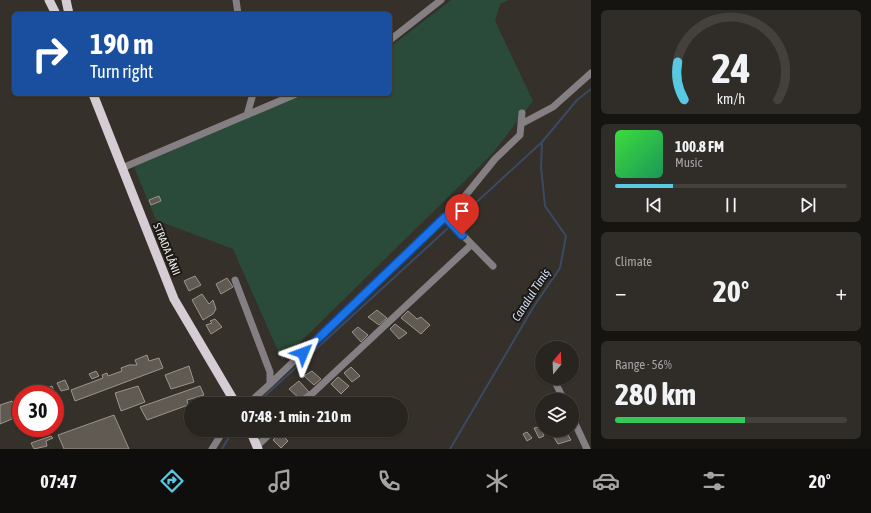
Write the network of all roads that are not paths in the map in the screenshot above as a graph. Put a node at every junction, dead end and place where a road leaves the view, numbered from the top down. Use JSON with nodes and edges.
{"nodes":[{"id":1,"x":49,"y":0,"type":"edge"},
{"id":2,"x":56,"y":0,"type":"edge"},
{"id":3,"x":66,"y":0,"type":"edge"},
{"id":4,"x":236,"y":0,"type":"edge"},
{"id":5,"x":441,"y":0,"type":"edge"},
{"id":6,"x":55,"y":12,"type":"edge"},
{"id":7,"x":61,"y":12,"type":"edge"},
{"id":8,"x":69,"y":12,"type":"edge"},
{"id":9,"x":238,"y":12,"type":"edge"},
{"id":10,"x":392,"y":38,"type":"edge"},
{"id":11,"x":591,"y":74,"type":"edge"},
{"id":12,"x":94,"y":96,"type":"edge"},
{"id":13,"x":252,"y":96,"type":"edge"},
{"id":14,"x":291,"y":96,"type":"edge"},
{"id":15,"x":522,"y":113,"type":"dead end"},
{"id":16,"x":247,"y":115,"type":"junction"},
{"id":17,"x":521,"y":124,"type":"junction"},
{"id":18,"x":122,"y":168,"type":"junction"},
{"id":19,"x":445,"y":217,"type":"junction"},
{"id":20,"x":471,"y":245,"type":"junction"},
{"id":21,"x":493,"y":266,"type":"dead end"},
{"id":22,"x":235,"y":280,"type":"dead end"},
{"id":23,"x":270,"y":384,"type":"junction"},
{"id":24,"x":232,"y":397,"type":"edge"},
{"id":25,"x":256,"y":397,"type":"edge"},
{"id":26,"x":308,"y":397,"type":"edge"},
{"id":27,"x":579,"y":432,"type":"edge"},
{"id":28,"x":220,"y":437,"type":"edge"},
{"id":29,"x":253,"y":437,"type":"edge"},
{"id":30,"x":268,"y":437,"type":"edge"},
{"id":31,"x":258,"y":448,"type":"edge"},
{"id":32,"x":212,"y":449,"type":"edge"},
{"id":33,"x":587,"y":449,"type":"edge"}],
"edges":[{"from":1,"to":6,"type":"main road"},
{"from":2,"to":7,"type":"main road"},
{"from":3,"to":8,"type":"main road"},
{"from":4,"to":9,"type":"street"},
{"from":5,"to":10,"type":"street"},
{"from":11,"to":17,"type":"street"},
{"from":12,"to":18,"type":"main road","name":"STRADA LÂNII"},
{"from":13,"to":16,"type":"street"},
{"from":14,"to":16,"type":"street"},
{"from":15,"to":17,"type":"street"},
{"from":16,"to":18,"type":"street"},
{"from":17,"to":19,"type":"street"},
{"from":18,"to":24,"type":"main road","name":"STRADA LÂNII"},
{"from":19,"to":20,"type":"street"},
{"from":19,"to":23,"type":"street"},
{"from":20,"to":21,"type":"street"},
{"from":20,"to":26,"type":"street"},
{"from":22,"to":23,"type":"street"},
{"from":23,"to":25,"type":"street"},
{"from":27,"to":33,"type":"street"},
{"from":28,"to":32,"type":"street"},
{"from":29,"to":31,"type":"main road"},
{"from":30,"to":31,"type":"street"}]}
